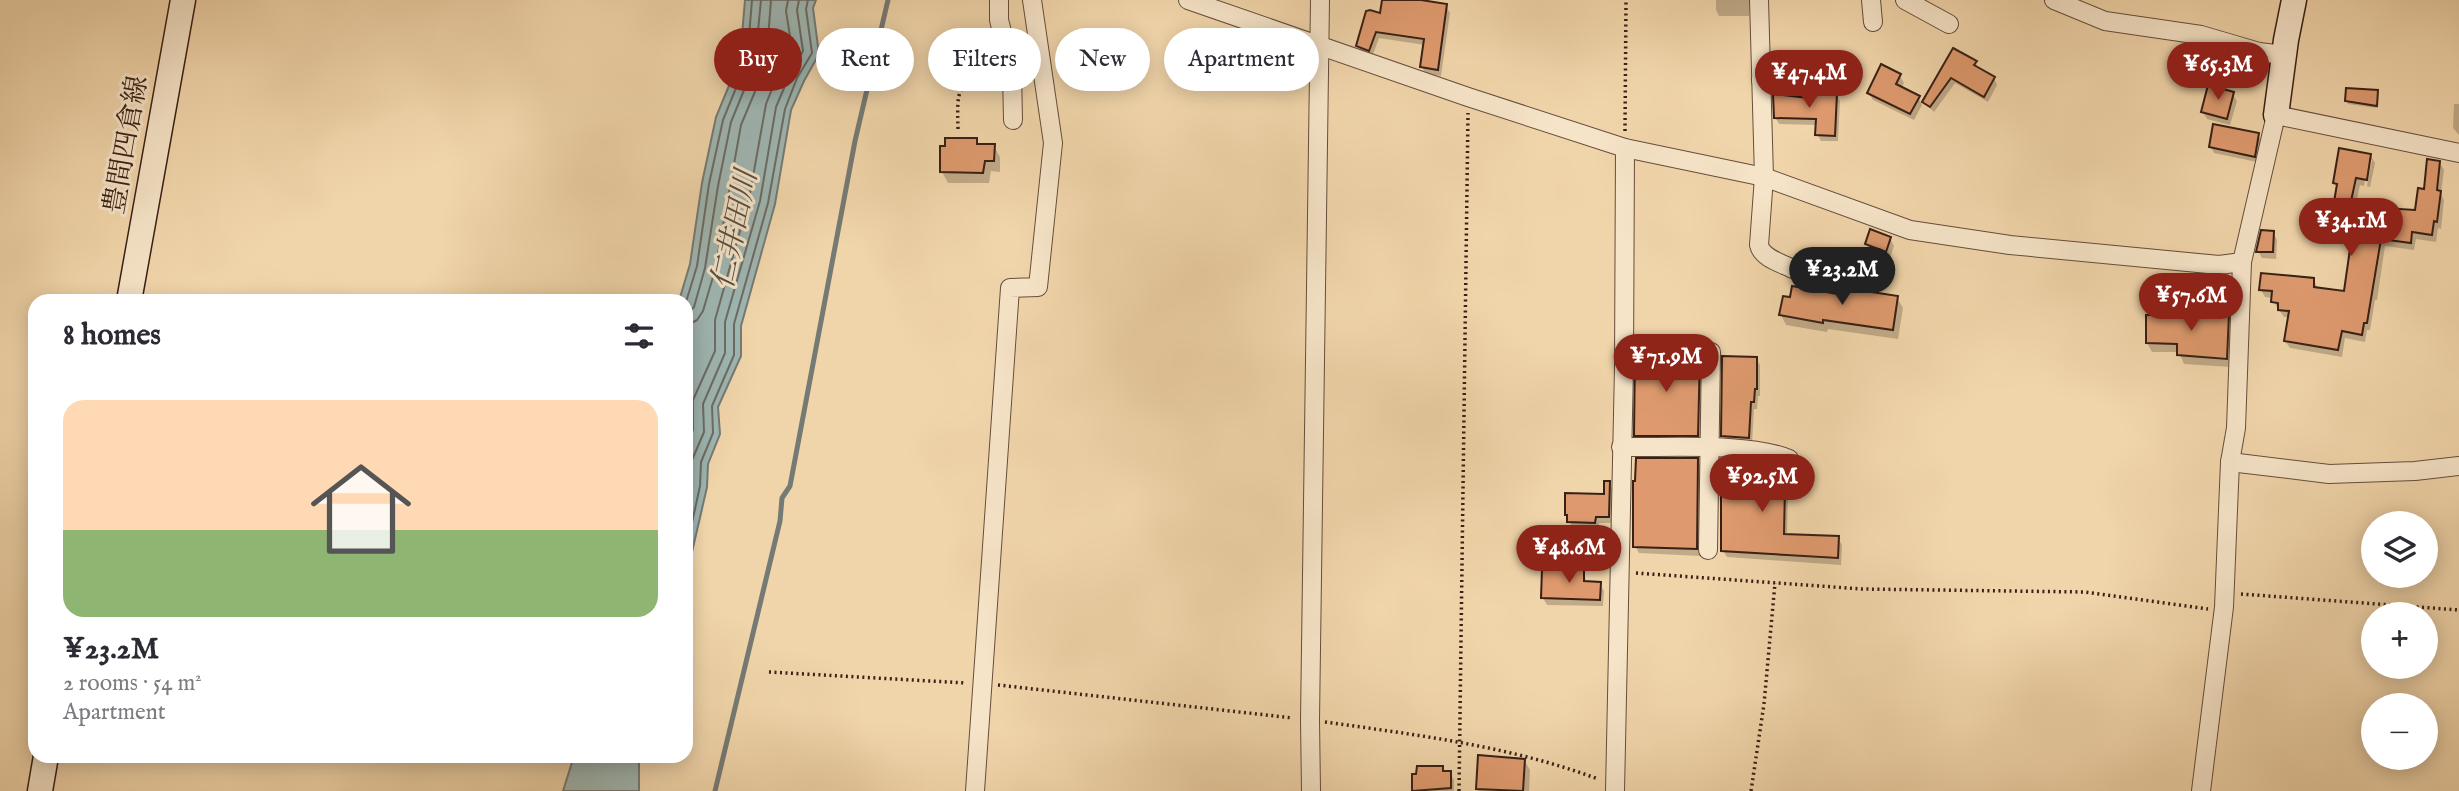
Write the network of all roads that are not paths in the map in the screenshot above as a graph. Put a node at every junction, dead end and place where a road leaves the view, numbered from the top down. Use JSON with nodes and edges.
{"nodes":[{"id":1,"x":183,"y":0,"type":"edge"},
{"id":2,"x":999,"y":0,"type":"edge"},
{"id":3,"x":1032,"y":0,"type":"edge"},
{"id":4,"x":1188,"y":0,"type":"edge"},
{"id":5,"x":1320,"y":0,"type":"edge"},
{"id":6,"x":1759,"y":0,"type":"edge"},
{"id":7,"x":1871,"y":0,"type":"edge"},
{"id":8,"x":1905,"y":0,"type":"edge"},
{"id":9,"x":2054,"y":0,"type":"edge"},
{"id":10,"x":2294,"y":0,"type":"edge"},
{"id":11,"x":1873,"y":22,"type":"dead end"},
{"id":12,"x":1949,"y":24,"type":"dead end"},
{"id":13,"x":1270,"y":28,"type":"edge"},
{"id":14,"x":1319,"y":45,"type":"joint"},
{"id":15,"x":2284,"y":55,"type":"junction"},
{"id":16,"x":1760,"y":79,"type":"junction"},
{"id":17,"x":1810,"y":87,"type":"dead end"},
{"id":18,"x":1318,"y":91,"type":"edge"},
{"id":19,"x":2276,"y":116,"type":"junction"},
{"id":20,"x":1013,"y":120,"type":"dead end"},
{"id":21,"x":1625,"y":148,"type":"junction"},
{"id":22,"x":2459,"y":153,"type":"edge"},
{"id":23,"x":1764,"y":177,"type":"junction"},
{"id":24,"x":2242,"y":262,"type":"junction"},
{"id":25,"x":1793,"y":269,"type":"dead end"},
{"id":26,"x":130,"y":294,"type":"edge"},
{"id":27,"x":1711,"y":352,"type":"dead end"},
{"id":28,"x":1621,"y":447,"type":"junction"},
{"id":29,"x":1710,"y":449,"type":"junction"},
{"id":30,"x":2230,"y":462,"type":"junction"},
{"id":31,"x":2459,"y":466,"type":"edge"},
{"id":32,"x":1796,"y":482,"type":"dead end"},
{"id":33,"x":1708,"y":550,"type":"dead end"},
{"id":34,"x":45,"y":763,"type":"edge"},
{"id":35,"x":1615,"y":788,"type":"edge"},
{"id":36,"x":40,"y":791,"type":"edge"},
{"id":37,"x":975,"y":791,"type":"edge"},
{"id":38,"x":1311,"y":791,"type":"edge"},
{"id":39,"x":2201,"y":791,"type":"edge"}],
"edges":[{"from":1,"to":26,"type":"main road","name":"豊間四倉線"},
{"from":2,"to":20,"type":"street"},
{"from":3,"to":37,"type":"street"},
{"from":4,"to":13,"type":"street"},
{"from":5,"to":14,"type":"street"},
{"from":6,"to":16,"type":"street"},
{"from":7,"to":11,"type":"street"},
{"from":8,"to":12,"type":"street"},
{"from":9,"to":15,"type":"street"},
{"from":10,"to":15,"type":"main road"},
{"from":14,"to":21,"type":"street"},
{"from":15,"to":19,"type":"main road"},
{"from":16,"to":17,"type":"street"},
{"from":16,"to":23,"type":"street"},
{"from":18,"to":38,"type":"street"},
{"from":19,"to":22,"type":"street"},
{"from":19,"to":24,"type":"street"},
{"from":21,"to":23,"type":"street"},
{"from":21,"to":28,"type":"street"},
{"from":23,"to":24,"type":"street"},
{"from":23,"to":25,"type":"street"},
{"from":24,"to":30,"type":"street"},
{"from":27,"to":29,"type":"street"},
{"from":28,"to":29,"type":"street"},
{"from":28,"to":35,"type":"street"},
{"from":29,"to":32,"type":"street"},
{"from":29,"to":33,"type":"street"},
{"from":30,"to":31,"type":"street"},
{"from":30,"to":39,"type":"street"},
{"from":34,"to":36,"type":"main road"}]}
